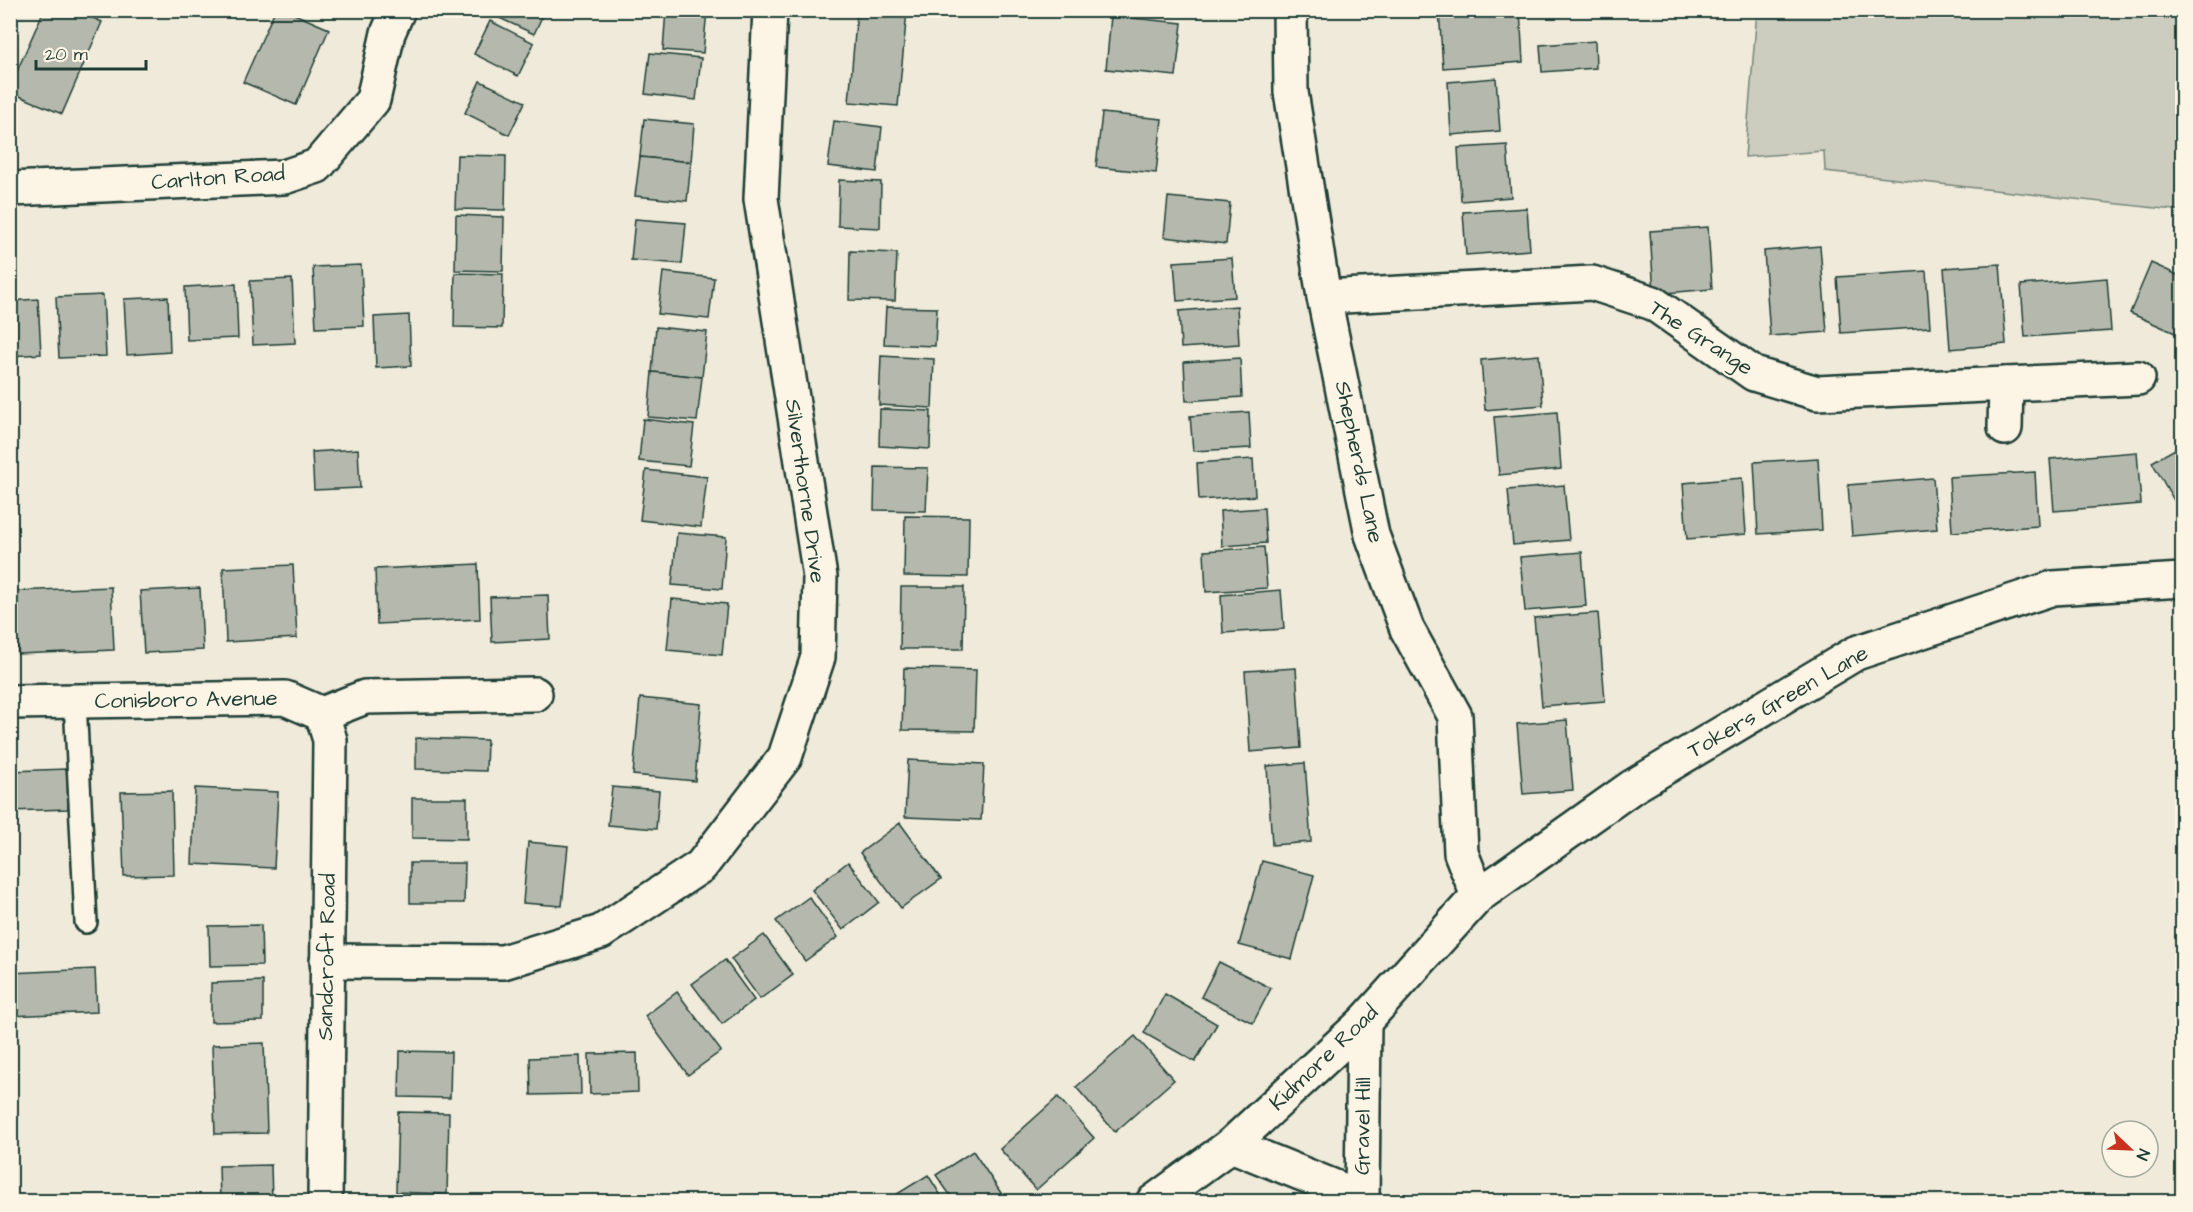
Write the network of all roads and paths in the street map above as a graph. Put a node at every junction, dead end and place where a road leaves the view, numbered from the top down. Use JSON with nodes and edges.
{"nodes":[{"id":1,"x":398,"y":10,"type":"edge"},
{"id":2,"x":770,"y":10,"type":"edge"},
{"id":3,"x":1290,"y":10,"type":"edge"},
{"id":4,"x":10,"y":189,"type":"edge"},
{"id":5,"x":1324,"y":297,"type":"junction"},
{"id":6,"x":2139,"y":378,"type":"dead end"},
{"id":7,"x":2006,"y":384,"type":"junction"},
{"id":8,"x":2005,"y":428,"type":"dead end"},
{"id":9,"x":2182,"y":580,"type":"edge"},
{"id":10,"x":535,"y":694,"type":"dead end"},
{"id":11,"x":75,"y":701,"type":"junction"},
{"id":12,"x":10,"y":702,"type":"edge"},
{"id":13,"x":322,"y":714,"type":"junction"},
{"id":14,"x":1478,"y":896,"type":"junction"},
{"id":15,"x":86,"y":922,"type":"dead end"},
{"id":16,"x":327,"y":961,"type":"junction"},
{"id":17,"x":1364,"y":1022,"type":"junction"},
{"id":18,"x":1232,"y":1145,"type":"junction"},
{"id":19,"x":325,"y":1202,"type":"edge"},
{"id":20,"x":1153,"y":1202,"type":"edge"}],
"edges":[{"from":1,"to":4,"type":"street","name":"Carlton Road"},
{"from":2,"to":16,"type":"street","name":"Silverthorne Drive"},
{"from":3,"to":5,"type":"street","name":"Shepherds Lane"},
{"from":5,"to":7,"type":"street","name":"The Grange"},
{"from":5,"to":14,"type":"street","name":"Shepherds Lane"},
{"from":6,"to":7,"type":"street","name":"The Grange"},
{"from":7,"to":8,"type":"street"},
{"from":9,"to":14,"type":"street","name":"Tokers Green Lane"},
{"from":10,"to":13,"type":"street"},
{"from":11,"to":12,"type":"street","name":"Conisboro Avenue"},
{"from":11,"to":13,"type":"street","name":"Conisboro Avenue"},
{"from":11,"to":15,"type":"lane"},
{"from":13,"to":16,"type":"street","name":"Sandcroft Road"},
{"from":14,"to":17,"type":"street","name":"Kidmore Road"},
{"from":16,"to":19,"type":"street","name":"Sandcroft Road"},
{"from":17,"to":18,"type":"street","name":"Kidmore Road"},
{"from":17,"to":18,"type":"street","name":"Gravel Hill"},
{"from":18,"to":20,"type":"street","name":"Kidmore Road"}]}
